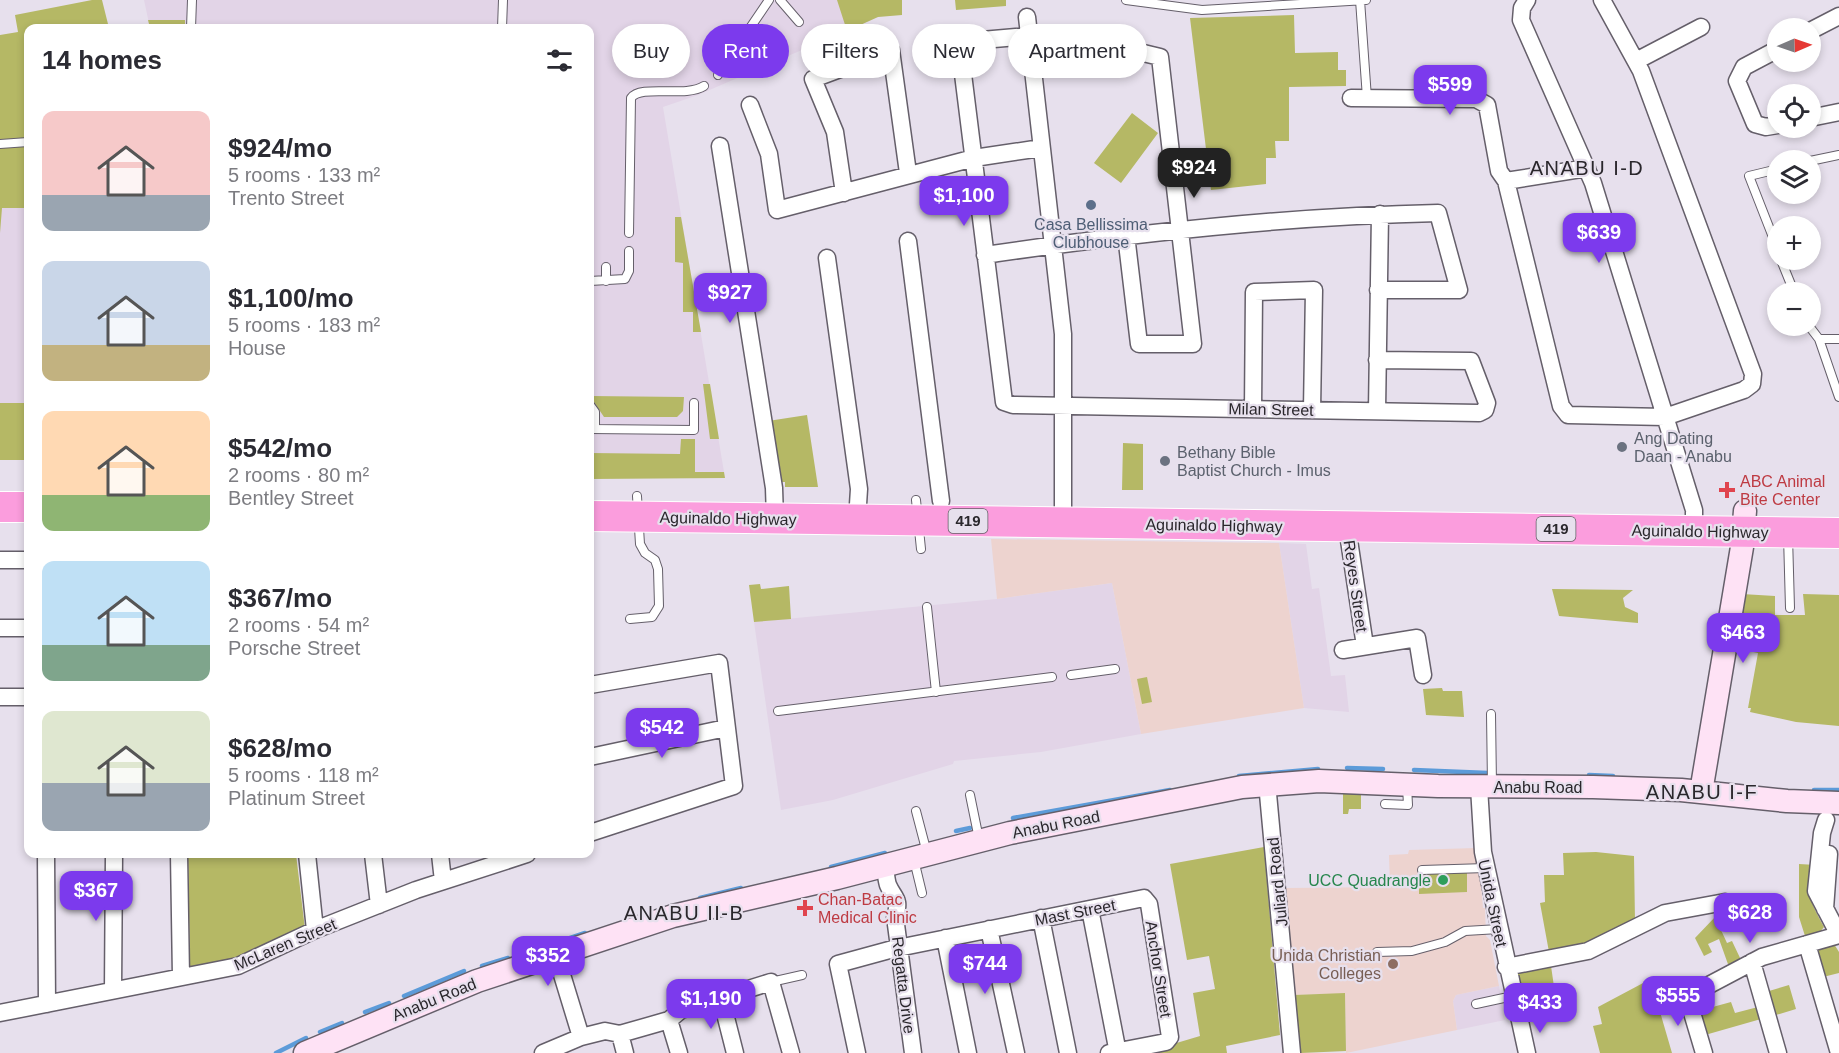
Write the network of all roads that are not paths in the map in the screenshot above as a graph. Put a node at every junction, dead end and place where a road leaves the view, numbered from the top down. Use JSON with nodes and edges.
{"nodes":[{"id":1,"x":192,"y":0,"type":"edge"},
{"id":2,"x":503,"y":0,"type":"edge"},
{"id":3,"x":769,"y":0,"type":"edge"},
{"id":4,"x":780,"y":0,"type":"edge"},
{"id":5,"x":1126,"y":0,"type":"edge"},
{"id":6,"x":1223,"y":0,"type":"edge"},
{"id":7,"x":1360,"y":0,"type":"edge"},
{"id":8,"x":1366,"y":0,"type":"edge"},
{"id":9,"x":1602,"y":0,"type":"edge"},
{"id":10,"x":1308,"y":2,"type":"edge"},
{"id":11,"x":1522,"y":3,"type":"edge"},
{"id":12,"x":1219,"y":9,"type":"junction"},
{"id":13,"x":1839,"y":16,"type":"edge"},
{"id":14,"x":1027,"y":17,"type":"dead end"},
{"id":15,"x":799,"y":22,"type":"dead end"},
{"id":16,"x":191,"y":24,"type":"edge"},
{"id":17,"x":502,"y":24,"type":"edge"},
{"id":18,"x":1027,"y":24,"type":"edge"},
{"id":19,"x":1821,"y":25,"type":"edge"},
{"id":20,"x":1701,"y":27,"type":"dead end"},
{"id":21,"x":1008,"y":38,"type":"edge"},
{"id":22,"x":1147,"y":54,"type":"edge"},
{"id":23,"x":1767,"y":55,"type":"edge"},
{"id":24,"x":1636,"y":61,"type":"junction"},
{"id":25,"x":1033,"y":78,"type":"edge"},
{"id":26,"x":1359,"y":98,"type":"joint"},
{"id":27,"x":750,"y":105,"type":"dead end"},
{"id":28,"x":1839,"y":111,"type":"edge"},
{"id":29,"x":1821,"y":115,"type":"edge"},
{"id":30,"x":1767,"y":128,"type":"edge"},
{"id":31,"x":24,"y":142,"type":"edge"},
{"id":32,"x":0,"y":144,"type":"edge"},
{"id":33,"x":720,"y":146,"type":"dead end"},
{"id":34,"x":1041,"y":148,"type":"junction"},
{"id":35,"x":1839,"y":155,"type":"edge"},
{"id":36,"x":974,"y":158,"type":"junction"},
{"id":37,"x":1821,"y":159,"type":"edge"},
{"id":38,"x":1587,"y":168,"type":"junction"},
{"id":39,"x":1767,"y":172,"type":"edge"},
{"id":40,"x":908,"y":174,"type":"junction"},
{"id":41,"x":1506,"y":181,"type":"junction"},
{"id":42,"x":844,"y":193,"type":"junction"},
{"id":43,"x":1380,"y":214,"type":"junction"},
{"id":44,"x":1767,"y":222,"type":"edge"},
{"id":45,"x":1180,"y":228,"type":"junction"},
{"id":46,"x":629,"y":233,"type":"dead end"},
{"id":47,"x":1126,"y":235,"type":"junction"},
{"id":48,"x":908,"y":241,"type":"dead end"},
{"id":49,"x":1052,"y":245,"type":"junction"},
{"id":50,"x":629,"y":251,"type":"dead end"},
{"id":51,"x":985,"y":255,"type":"junction"},
{"id":52,"x":827,"y":258,"type":"dead end"},
{"id":53,"x":606,"y":267,"type":"dead end"},
{"id":54,"x":594,"y":281,"type":"edge"},
{"id":55,"x":606,"y":281,"type":"junction"},
{"id":56,"x":1378,"y":290,"type":"junction"},
{"id":57,"x":1817,"y":336,"type":"edge"},
{"id":58,"x":1819,"y":339,"type":"junction"},
{"id":59,"x":1839,"y":339,"type":"edge"},
{"id":60,"x":1377,"y":360,"type":"junction"},
{"id":61,"x":1839,"y":397,"type":"edge"},
{"id":62,"x":694,"y":403,"type":"dead end"},
{"id":63,"x":1064,"y":406,"type":"junction"},
{"id":64,"x":1253,"y":409,"type":"junction"},
{"id":65,"x":1312,"y":410,"type":"junction"},
{"id":66,"x":1377,"y":411,"type":"junction"},
{"id":67,"x":1665,"y":417,"type":"junction"},
{"id":68,"x":594,"y":429,"type":"edge"},
{"id":69,"x":0,"y":488,"type":"edge"},
{"id":70,"x":24,"y":488,"type":"edge"},
{"id":71,"x":594,"y":497,"type":"edge"},
{"id":72,"x":637,"y":506,"type":"junction"},
{"id":73,"x":0,"y":507,"type":"edge"},
{"id":74,"x":24,"y":507,"type":"edge"},
{"id":75,"x":925,"y":507,"type":"junction"},
{"id":76,"x":775,"y":508,"type":"junction"},
{"id":77,"x":858,"y":509,"type":"junction"},
{"id":78,"x":1063,"y":512,"type":"junction"},
{"id":79,"x":1839,"y":513,"type":"edge"},
{"id":80,"x":594,"y":515,"type":"edge"},
{"id":81,"x":1418,"y":517,"type":"junction"},
{"id":82,"x":1694,"y":520,"type":"junction"},
{"id":83,"x":1744,"y":521,"type":"junction"},
{"id":84,"x":1347,"y":527,"type":"junction"},
{"id":85,"x":1788,"y":532,"type":"junction"},
{"id":86,"x":1839,"y":533,"type":"edge"},
{"id":87,"x":921,"y":549,"type":"dead end"},
{"id":88,"x":0,"y":560,"type":"edge"},
{"id":89,"x":24,"y":560,"type":"edge"},
{"id":90,"x":927,"y":607,"type":"dead end"},
{"id":91,"x":1790,"y":608,"type":"dead end"},
{"id":92,"x":630,"y":618,"type":"dead end"},
{"id":93,"x":0,"y":628,"type":"edge"},
{"id":94,"x":24,"y":628,"type":"edge"},
{"id":95,"x":1365,"y":646,"type":"junction"},
{"id":96,"x":1344,"y":650,"type":"dead end"},
{"id":97,"x":1115,"y":669,"type":"dead end"},
{"id":98,"x":1071,"y":675,"type":"dead end"},
{"id":99,"x":1423,"y":675,"type":"dead end"},
{"id":100,"x":1052,"y":677,"type":"dead end"},
{"id":101,"x":594,"y":684,"type":"edge"},
{"id":102,"x":936,"y":692,"type":"junction"},
{"id":103,"x":0,"y":697,"type":"edge"},
{"id":104,"x":24,"y":698,"type":"edge"},
{"id":105,"x":778,"y":711,"type":"dead end"},
{"id":106,"x":1491,"y":714,"type":"dead end"},
{"id":107,"x":726,"y":728,"type":"junction"},
{"id":108,"x":594,"y":756,"type":"edge"},
{"id":109,"x":1267,"y":783,"type":"junction"},
{"id":110,"x":1407,"y":785,"type":"junction"},
{"id":111,"x":1486,"y":787,"type":"junction"},
{"id":112,"x":1701,"y":792,"type":"junction"},
{"id":113,"x":970,"y":795,"type":"dead end"},
{"id":114,"x":1385,"y":804,"type":"dead end"},
{"id":115,"x":1830,"y":809,"type":"edge"},
{"id":116,"x":916,"y":811,"type":"dead end"},
{"id":117,"x":594,"y":832,"type":"edge"},
{"id":118,"x":979,"y":840,"type":"junction"},
{"id":119,"x":920,"y":855,"type":"junction"},
{"id":120,"x":46,"y":858,"type":"edge"},
{"id":121,"x":114,"y":858,"type":"edge"},
{"id":122,"x":179,"y":858,"type":"edge"},
{"id":123,"x":307,"y":858,"type":"edge"},
{"id":124,"x":373,"y":858,"type":"edge"},
{"id":125,"x":440,"y":858,"type":"edge"},
{"id":126,"x":515,"y":858,"type":"edge"},
{"id":127,"x":1486,"y":868,"type":"junction"},
{"id":128,"x":1422,"y":870,"type":"dead end"},
{"id":129,"x":886,"y":876,"type":"junction"},
{"id":130,"x":443,"y":881,"type":"junction"},
{"id":131,"x":922,"y":893,"type":"dead end"},
{"id":132,"x":1146,"y":899,"type":"joint"},
{"id":133,"x":1725,"y":902,"type":"dead end"},
{"id":134,"x":379,"y":905,"type":"junction"},
{"id":135,"x":1090,"y":909,"type":"junction"},
{"id":136,"x":1041,"y":918,"type":"junction"},
{"id":137,"x":988,"y":929,"type":"junction"},
{"id":138,"x":1499,"y":929,"type":"junction"},
{"id":139,"x":315,"y":930,"type":"junction"},
{"id":140,"x":1839,"y":935,"type":"edge"},
{"id":141,"x":945,"y":938,"type":"junction"},
{"id":142,"x":1807,"y":944,"type":"junction"},
{"id":143,"x":899,"y":948,"type":"junction"},
{"id":144,"x":1377,"y":952,"type":"dead end"},
{"id":145,"x":556,"y":955,"type":"junction"},
{"id":146,"x":1752,"y":962,"type":"junction"},
{"id":147,"x":1506,"y":967,"type":"junction"},
{"id":148,"x":801,"y":975,"type":"dead end"},
{"id":149,"x":181,"y":977,"type":"junction"},
{"id":150,"x":771,"y":982,"type":"junction"},
{"id":151,"x":113,"y":990,"type":"junction"},
{"id":152,"x":1513,"y":996,"type":"junction"},
{"id":153,"x":721,"y":998,"type":"junction"},
{"id":154,"x":46,"y":1004,"type":"junction"},
{"id":155,"x":1476,"y":1004,"type":"dead end"},
{"id":156,"x":0,"y":1013,"type":"edge"},
{"id":157,"x":669,"y":1020,"type":"junction"},
{"id":158,"x":620,"y":1034,"type":"junction"},
{"id":159,"x":581,"y":1037,"type":"junction"},
{"id":160,"x":1115,"y":1052,"type":"edge"},
{"id":161,"x":305,"y":1053,"type":"edge"},
{"id":162,"x":543,"y":1053,"type":"edge"},
{"id":163,"x":625,"y":1053,"type":"edge"},
{"id":164,"x":679,"y":1053,"type":"edge"},
{"id":165,"x":735,"y":1053,"type":"edge"},
{"id":166,"x":791,"y":1053,"type":"edge"},
{"id":167,"x":857,"y":1053,"type":"edge"},
{"id":168,"x":913,"y":1053,"type":"edge"},
{"id":169,"x":968,"y":1053,"type":"edge"},
{"id":170,"x":1016,"y":1053,"type":"edge"},
{"id":171,"x":1068,"y":1053,"type":"edge"},
{"id":172,"x":1292,"y":1053,"type":"edge"},
{"id":173,"x":1527,"y":1053,"type":"edge"},
{"id":174,"x":1704,"y":1053,"type":"edge"},
{"id":175,"x":1778,"y":1053,"type":"edge"},
{"id":176,"x":1839,"y":1053,"type":"edge"}],
"edges":[{"from":1,"to":16,"type":"lane"},
{"from":2,"to":17,"type":"lane"},
{"from":3,"to":46,"type":"lane"},
{"from":4,"to":15,"type":"lane"},
{"from":5,"to":12,"type":"lane"},
{"from":6,"to":12,"type":"lane"},
{"from":7,"to":8,"type":"lane"},
{"from":7,"to":10,"type":"lane"},
{"from":7,"to":26,"type":"lane"},
{"from":9,"to":24,"type":"street"},
{"from":10,"to":12,"type":"lane"},
{"from":11,"to":38,"type":"street"},
{"from":13,"to":19,"type":"street"},
{"from":14,"to":18,"type":"street"},
{"from":20,"to":24,"type":"street"},
{"from":21,"to":36,"type":"street"},
{"from":22,"to":45,"type":"street"},
{"from":23,"to":30,"type":"street"},
{"from":24,"to":67,"type":"street"},
{"from":25,"to":34,"type":"street"},
{"from":26,"to":41,"type":"street"},
{"from":27,"to":42,"type":"street"},
{"from":28,"to":29,"type":"street"},
{"from":31,"to":32,"type":"lane"},
{"from":33,"to":76,"type":"street"},
{"from":34,"to":36,"type":"street"},
{"from":34,"to":49,"type":"street"},
{"from":35,"to":37,"type":"lane"},
{"from":36,"to":40,"type":"street"},
{"from":36,"to":51,"type":"street"},
{"from":38,"to":41,"type":"street"},
{"from":38,"to":67,"type":"street"},
{"from":39,"to":44,"type":"lane"},
{"from":40,"to":42,"type":"street"},
{"from":40,"to":42,"type":"street"},
{"from":41,"to":67,"type":"street"},
{"from":43,"to":45,"type":"street"},
{"from":43,"to":56,"type":"street"},
{"from":43,"to":56,"type":"street"},
{"from":45,"to":47,"type":"street"},
{"from":45,"to":47,"type":"street"},
{"from":47,"to":49,"type":"street"},
{"from":48,"to":75,"type":"street"},
{"from":49,"to":51,"type":"street"},
{"from":49,"to":63,"type":"street"},
{"from":50,"to":55,"type":"lane"},
{"from":51,"to":63,"type":"street","name":"Milan Street"},
{"from":52,"to":77,"type":"street"},
{"from":53,"to":55,"type":"lane"},
{"from":54,"to":55,"type":"lane"},
{"from":56,"to":60,"type":"street"},
{"from":57,"to":58,"type":"lane"},
{"from":58,"to":59,"type":"lane"},
{"from":58,"to":61,"type":"lane"},
{"from":60,"to":66,"type":"street"},
{"from":60,"to":66,"type":"street","name":"Milan Street"},
{"from":62,"to":68,"type":"lane"},
{"from":63,"to":64,"type":"street","name":"Milan Street"},
{"from":63,"to":78,"type":"street"},
{"from":64,"to":65,"type":"street","name":"Milan Street"},
{"from":64,"to":65,"type":"street"},
{"from":65,"to":66,"type":"street","name":"Milan Street"},
{"from":67,"to":82,"type":"street"},
{"from":69,"to":70,"type":"highway"},
{"from":71,"to":72,"type":"highway","name":"Aguinaldo Highway","number":"419"},
{"from":72,"to":76,"type":"highway","name":"Aguinaldo Highway","number":"419"},
{"from":72,"to":80,"type":"highway","name":"Aguinaldo Highway","number":"419"},
{"from":72,"to":92,"type":"lane"},
{"from":73,"to":74,"type":"highway"},
{"from":75,"to":77,"type":"highway","name":"Aguinaldo Highway","number":"419"},
{"from":75,"to":78,"type":"highway","name":"Aguinaldo Highway","number":"419"},
{"from":75,"to":87,"type":"lane"},
{"from":76,"to":77,"type":"highway","name":"Aguinaldo Highway","number":"419"},
{"from":78,"to":81,"type":"highway","name":"Aguinaldo Highway","number":"419"},
{"from":78,"to":84,"type":"highway","name":"Aguinaldo Highway","number":"419"},
{"from":79,"to":83,"type":"highway","name":"Aguinaldo Highway","number":"419"},
{"from":81,"to":82,"type":"highway","name":"Aguinaldo Highway","number":"419"},
{"from":81,"to":84,"type":"highway","name":"Aguinaldo Highway","number":"419"},
{"from":82,"to":83,"type":"highway","name":"Aguinaldo Highway","number":"419"},
{"from":83,"to":85,"type":"highway","name":"Aguinaldo Highway","number":"419"},
{"from":83,"to":112,"type":"street"},
{"from":84,"to":95,"type":"street","name":"Reyes Street"},
{"from":85,"to":86,"type":"highway","name":"Aguinaldo Highway","number":"419"},
{"from":85,"to":91,"type":"lane"},
{"from":88,"to":89,"type":"street"},
{"from":90,"to":102,"type":"lane"},
{"from":93,"to":94,"type":"street"},
{"from":95,"to":96,"type":"street"},
{"from":95,"to":99,"type":"street"},
{"from":97,"to":98,"type":"lane"},
{"from":100,"to":102,"type":"lane"},
{"from":101,"to":107,"type":"street"},
{"from":102,"to":105,"type":"lane"},
{"from":103,"to":104,"type":"street"},
{"from":106,"to":111,"type":"lane"},
{"from":107,"to":108,"type":"street"},
{"from":107,"to":117,"type":"street"},
{"from":109,"to":110,"type":"street","name":"Anabu Road"},
{"from":109,"to":118,"type":"street","name":"Anabu Road"},
{"from":109,"to":172,"type":"street","name":"Juliard Road"},
{"from":110,"to":111,"type":"street","name":"Anabu Road"},
{"from":110,"to":114,"type":"lane"},
{"from":111,"to":112,"type":"street","name":"Anabu Road"},
{"from":111,"to":127,"type":"street","name":"Unida Street"},
{"from":112,"to":115,"type":"street","name":"Anabu Road"},
{"from":113,"to":118,"type":"lane"},
{"from":115,"to":140,"type":"street"},
{"from":116,"to":119,"type":"lane"},
{"from":118,"to":119,"type":"street","name":"Anabu Road"},
{"from":119,"to":129,"type":"street","name":"Anabu Road"},
{"from":119,"to":131,"type":"lane"},
{"from":120,"to":154,"type":"street"},
{"from":121,"to":151,"type":"street"},
{"from":122,"to":149,"type":"street"},
{"from":123,"to":139,"type":"street"},
{"from":124,"to":134,"type":"street"},
{"from":125,"to":130,"type":"street"},
{"from":126,"to":130,"type":"street","name":"McLaren Street"},
{"from":127,"to":128,"type":"lane"},
{"from":127,"to":138,"type":"street","name":"Unida Street"},
{"from":129,"to":143,"type":"street","name":"Regatta Drive"},
{"from":129,"to":145,"type":"street","name":"Anabu Road"},
{"from":130,"to":134,"type":"street","name":"McLaren Street"},
{"from":132,"to":135,"type":"street","name":"Mast Street"},
{"from":132,"to":160,"type":"street","name":"Anchor Street"},
{"from":133,"to":147,"type":"street"},
{"from":134,"to":139,"type":"street","name":"McLaren Street"},
{"from":135,"to":136,"type":"street","name":"Mast Street"},
{"from":135,"to":160,"type":"street"},
{"from":136,"to":137,"type":"street","name":"Mast Street"},
{"from":136,"to":171,"type":"street"},
{"from":137,"to":141,"type":"street","name":"Mast Street"},
{"from":137,"to":170,"type":"street"},
{"from":138,"to":144,"type":"lane"},
{"from":138,"to":147,"type":"street","name":"Unida Street"},
{"from":139,"to":149,"type":"street","name":"McLaren Street"},
{"from":140,"to":142,"type":"street"},
{"from":141,"to":143,"type":"street","name":"Mast Street"},
{"from":141,"to":169,"type":"street"},
{"from":142,"to":146,"type":"street"},
{"from":142,"to":176,"type":"street"},
{"from":143,"to":167,"type":"street","name":"Mast Street"},
{"from":143,"to":168,"type":"street","name":"Regatta Drive"},
{"from":145,"to":159,"type":"street"},
{"from":145,"to":161,"type":"street","name":"Anabu Road"},
{"from":146,"to":174,"type":"street"},
{"from":146,"to":175,"type":"street"},
{"from":147,"to":152,"type":"street","name":"Unida Street"},
{"from":148,"to":150,"type":"lane"},
{"from":149,"to":151,"type":"street","name":"McLaren Street"},
{"from":150,"to":153,"type":"street"},
{"from":150,"to":166,"type":"street"},
{"from":151,"to":154,"type":"street","name":"McLaren Street"},
{"from":152,"to":155,"type":"lane"},
{"from":152,"to":173,"type":"street","name":"Unida Street"},
{"from":153,"to":157,"type":"street"},
{"from":153,"to":165,"type":"street"},
{"from":154,"to":156,"type":"street","name":"McLaren Street"},
{"from":157,"to":158,"type":"street"},
{"from":157,"to":164,"type":"street"},
{"from":158,"to":159,"type":"street"},
{"from":158,"to":163,"type":"street"},
{"from":159,"to":162,"type":"street"}]}
